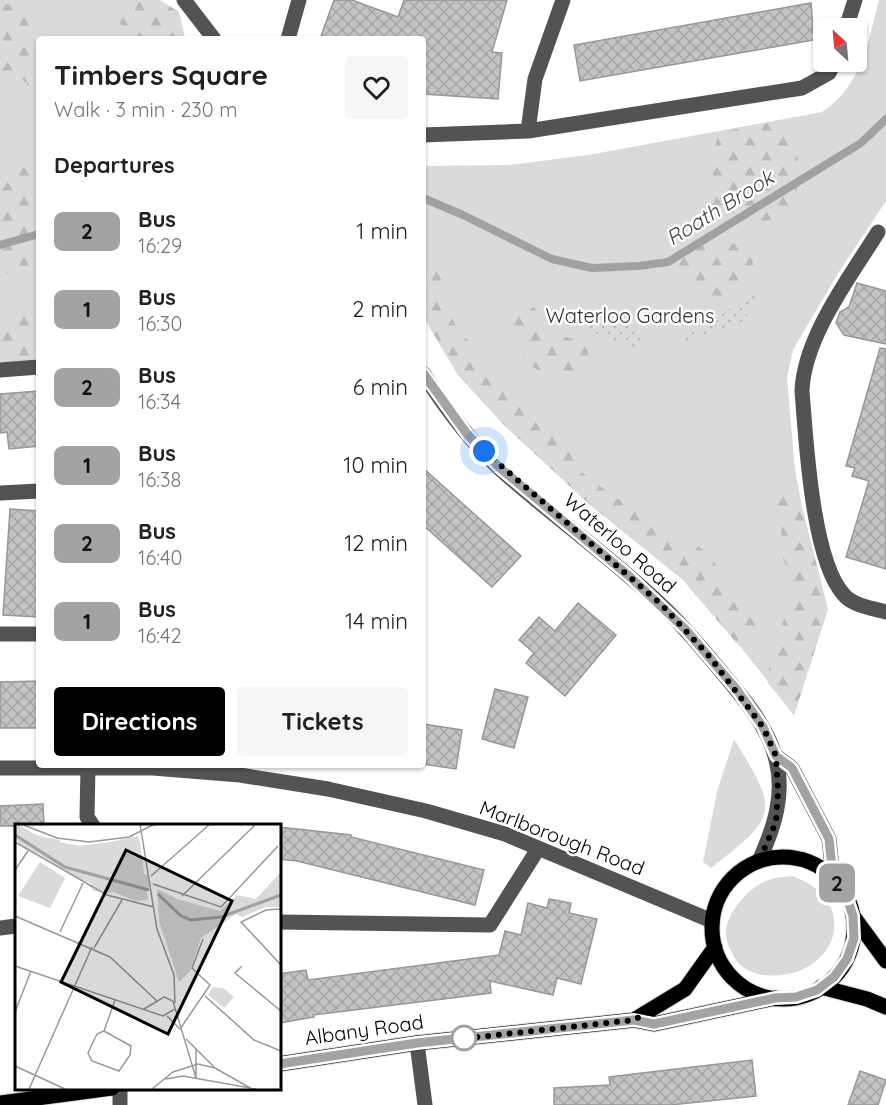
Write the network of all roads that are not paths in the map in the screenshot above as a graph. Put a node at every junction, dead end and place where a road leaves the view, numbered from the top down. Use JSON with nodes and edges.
{"nodes":[{"id":1,"x":184,"y":0,"type":"edge"},
{"id":2,"x":299,"y":0,"type":"edge"},
{"id":3,"x":563,"y":0,"type":"edge"},
{"id":4,"x":855,"y":0,"type":"edge"},
{"id":5,"x":849,"y":18,"type":"edge"},
{"id":6,"x":212,"y":36,"type":"edge"},
{"id":7,"x":289,"y":36,"type":"edge"},
{"id":8,"x":830,"y":72,"type":"edge"},
{"id":9,"x":528,"y":131,"type":"junction"},
{"id":10,"x":426,"y":135,"type":"edge"},
{"id":11,"x":878,"y":232,"type":"dead end"},
{"id":12,"x":36,"y":367,"type":"edge"},
{"id":13,"x":0,"y":370,"type":"edge"},
{"id":14,"x":426,"y":381,"type":"edge"},
{"id":15,"x":36,"y":490,"type":"edge"},
{"id":16,"x":0,"y":493,"type":"edge"},
{"id":17,"x":886,"y":612,"type":"edge"},
{"id":18,"x":0,"y":634,"type":"edge"},
{"id":19,"x":36,"y":634,"type":"edge"},
{"id":20,"x":776,"y":756,"type":"junction"},
{"id":21,"x":0,"y":768,"type":"edge"},
{"id":22,"x":36,"y":768,"type":"edge"},
{"id":23,"x":98,"y":768,"type":"edge"},
{"id":24,"x":153,"y":768,"type":"edge"},
{"id":25,"x":92,"y":824,"type":"edge"},
{"id":26,"x":538,"y":849,"type":"junction"},
{"id":27,"x":759,"y":861,"type":"junction"},
{"id":28,"x":833,"y":877,"type":"junction"},
{"id":29,"x":853,"y":916,"type":"junction"},
{"id":30,"x":712,"y":921,"type":"junction"},
{"id":31,"x":280,"y":922,"type":"edge"},
{"id":32,"x":15,"y":926,"type":"edge"},
{"id":33,"x":0,"y":928,"type":"edge"},
{"id":34,"x":715,"y":947,"type":"junction"},
{"id":35,"x":886,"y":961,"type":"edge"},
{"id":36,"x":821,"y":987,"type":"junction"},
{"id":37,"x":775,"y":998,"type":"junction"},
{"id":38,"x":886,"y":1007,"type":"edge"},
{"id":39,"x":634,"y":1020,"type":"junction"},
{"id":40,"x":417,"y":1043,"type":"junction"},
{"id":41,"x":280,"y":1064,"type":"edge"},
{"id":42,"x":103,"y":1090,"type":"edge"},
{"id":43,"x":0,"y":1102,"type":"edge"},
{"id":44,"x":425,"y":1105,"type":"edge"}],
"edges":[{"from":1,"to":6,"type":"street"},
{"from":2,"to":7,"type":"street"},
{"from":3,"to":9,"type":"street"},
{"from":4,"to":5,"type":"street"},
{"from":8,"to":9,"type":"street"},
{"from":9,"to":10,"type":"street"},
{"from":11,"to":17,"type":"street"},
{"from":12,"to":13,"type":"street"},
{"from":14,"to":20,"type":"street","name":"Waterloo Road"},
{"from":15,"to":16,"type":"street"},
{"from":18,"to":19,"type":"street"},
{"from":20,"to":27,"type":"street","name":"Waterloo Road"},
{"from":20,"to":28,"type":"street","name":"Waterloo Road"},
{"from":21,"to":22,"type":"street","name":"Marlborough Road"},
{"from":23,"to":25,"type":"street"},
{"from":24,"to":26,"type":"street","name":"Marlborough Road"},
{"from":26,"to":30,"type":"street","name":"Marlborough Road"},
{"from":26,"to":31,"type":"street"},
{"from":27,"to":28,"type":"main road"},
{"from":27,"to":30,"type":"main road"},
{"from":28,"to":29,"type":"main road"},
{"from":29,"to":35,"type":"main road"},
{"from":29,"to":36,"type":"main road"},
{"from":30,"to":34,"type":"main road"},
{"from":32,"to":33,"type":"street"},
{"from":34,"to":37,"type":"main road"},
{"from":34,"to":39,"type":"main road","name":"Albany Road"},
{"from":36,"to":37,"type":"main road"},
{"from":36,"to":38,"type":"main road"},
{"from":37,"to":39,"type":"main road","name":"Albany Road"},
{"from":39,"to":40,"type":"main road","name":"Albany Road"},
{"from":40,"to":41,"type":"main road","name":"Albany Road"},
{"from":40,"to":44,"type":"street"},
{"from":42,"to":43,"type":"main road"}]}
